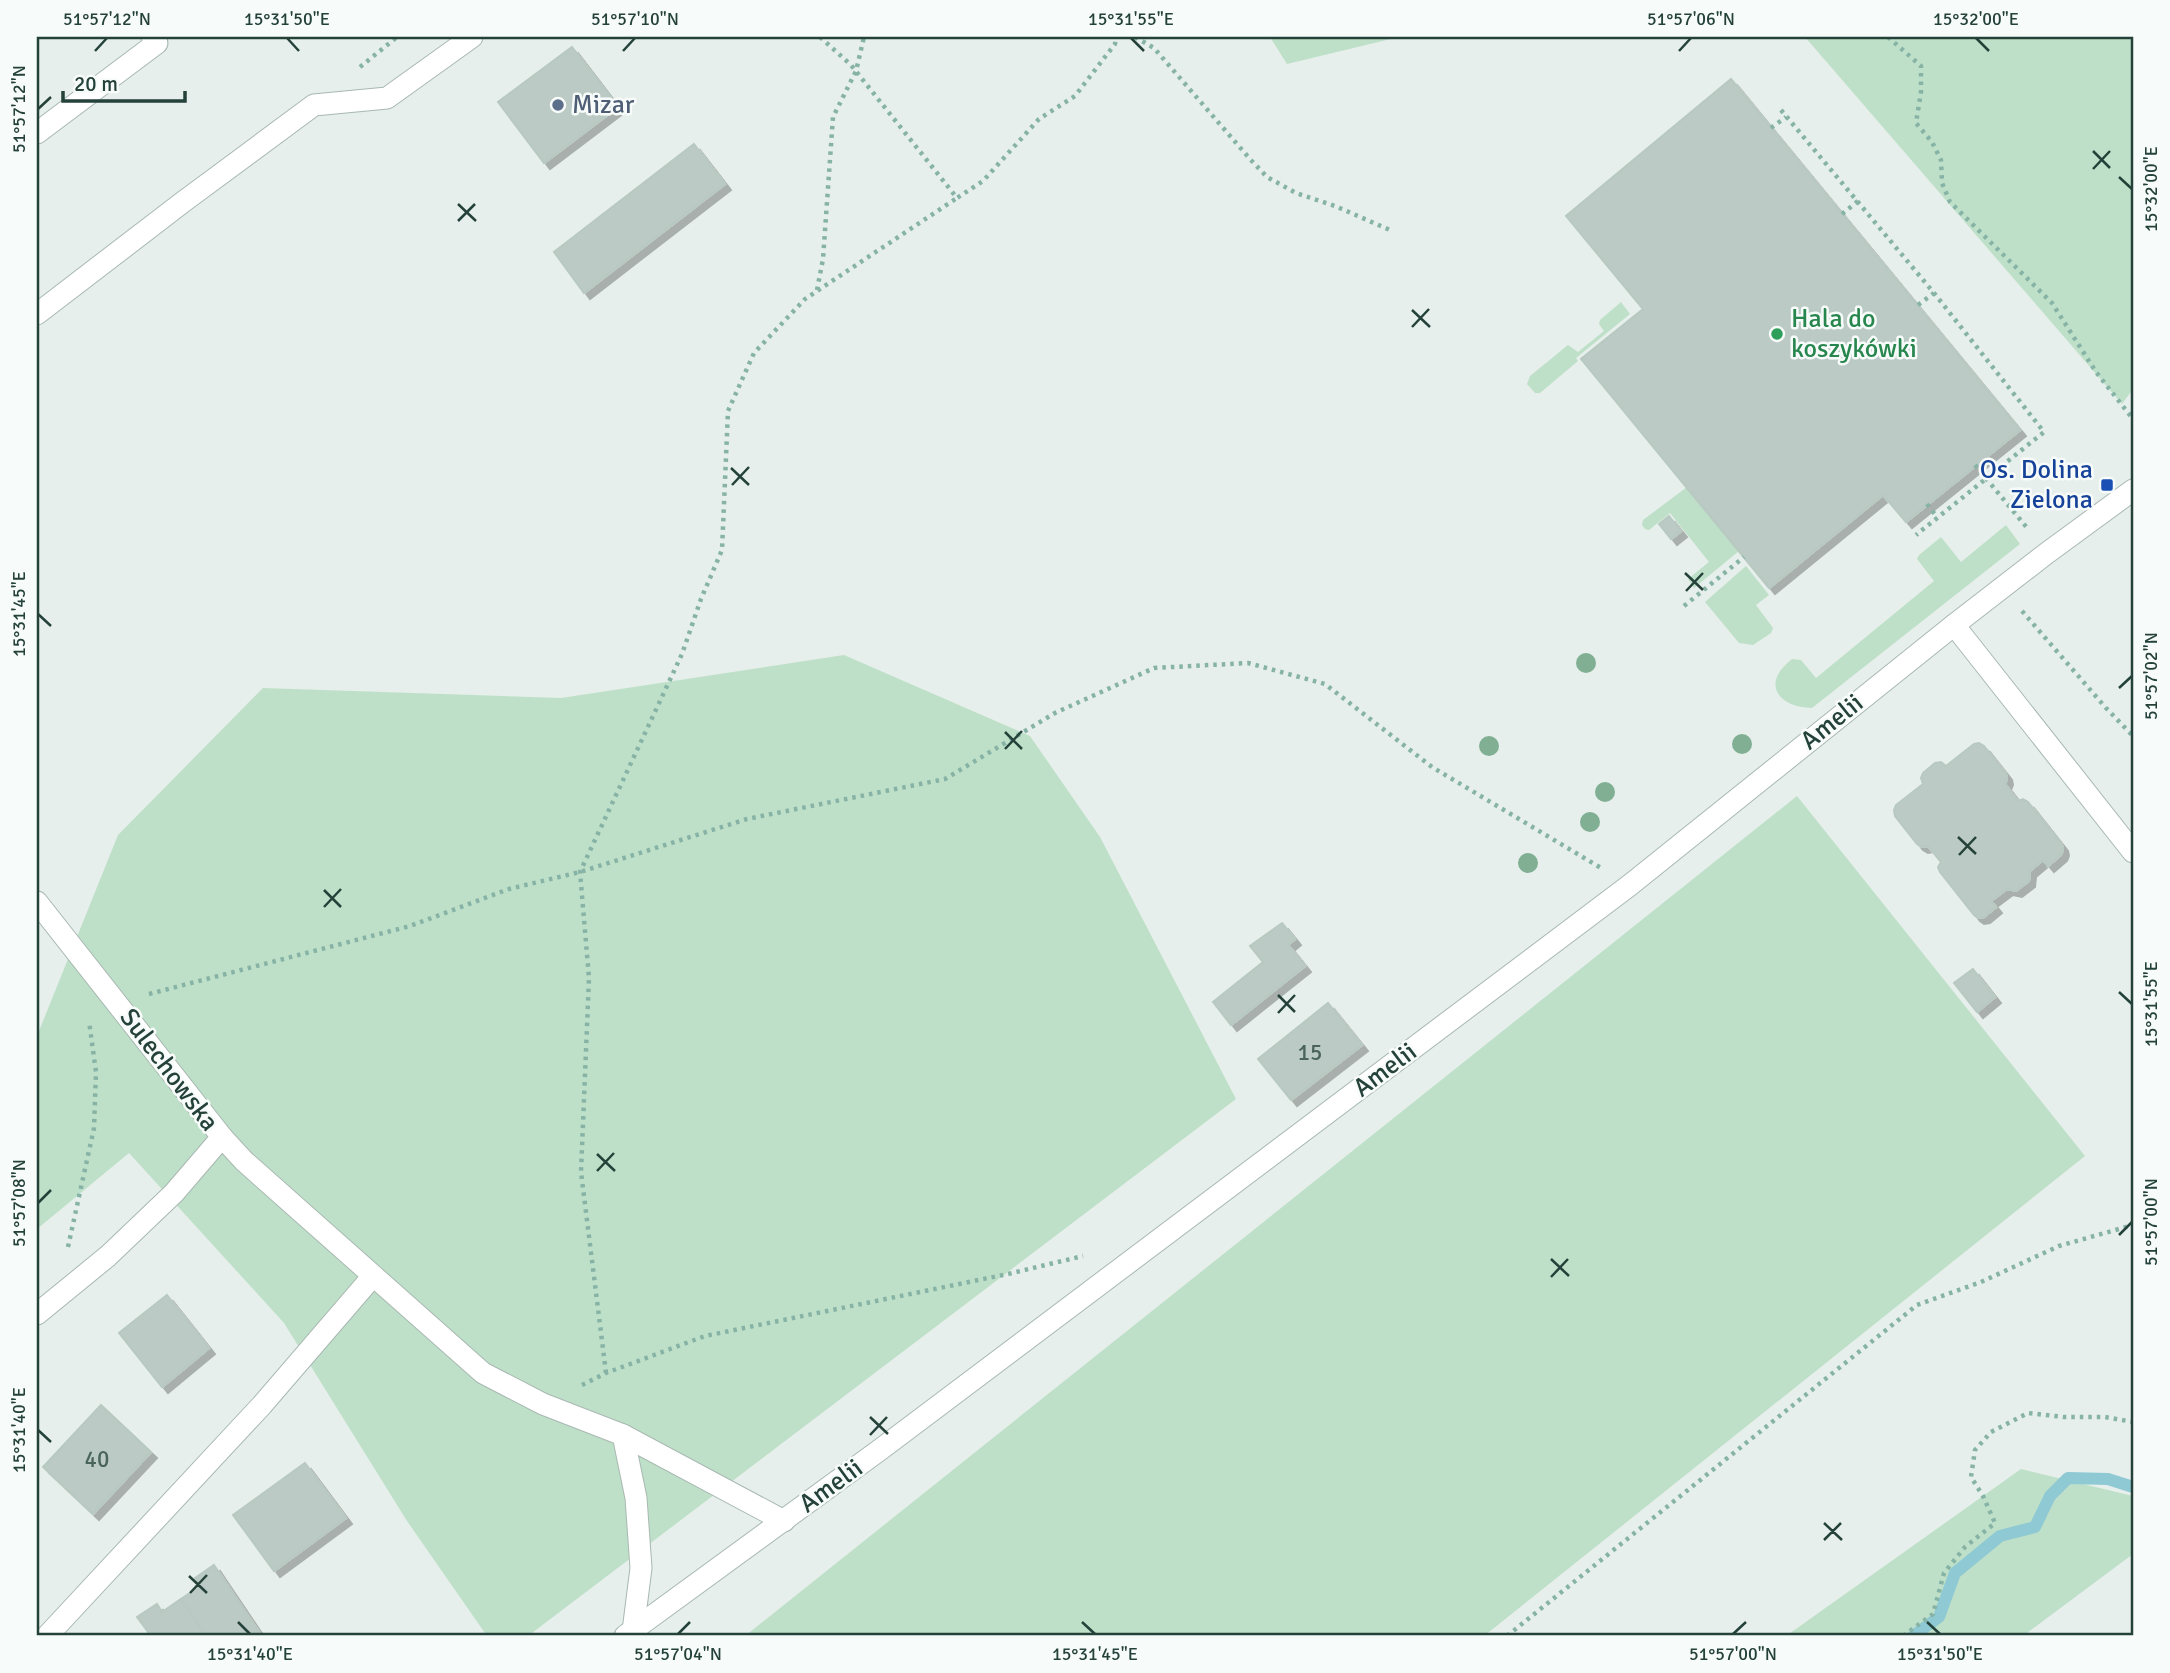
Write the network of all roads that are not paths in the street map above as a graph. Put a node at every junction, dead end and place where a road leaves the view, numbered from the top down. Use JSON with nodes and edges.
{"nodes":[{"id":1,"x":152,"y":37,"type":"edge"},
{"id":2,"x":472,"y":37,"type":"edge"},
{"id":3,"x":37,"y":133,"type":"edge"},
{"id":4,"x":38,"y":312,"type":"edge"},
{"id":5,"x":2133,"y":490,"type":"edge"},
{"id":6,"x":1954,"y":625,"type":"junction"},
{"id":7,"x":2133,"y":852,"type":"edge"},
{"id":8,"x":37,"y":901,"type":"edge"},
{"id":9,"x":222,"y":1137,"type":"junction"},
{"id":10,"x":373,"y":1276,"type":"junction"},
{"id":11,"x":45,"y":1308,"type":"edge"},
{"id":12,"x":623,"y":1435,"type":"junction"},
{"id":13,"x":784,"y":1521,"type":"junction"},
{"id":14,"x":629,"y":1634,"type":"edge"},
{"id":15,"x":47,"y":1636,"type":"edge"}],
"edges":[{"from":1,"to":3,"type":"street"},
{"from":2,"to":4,"type":"street"},
{"from":5,"to":6,"type":"street","name":"Amelii"},
{"from":6,"to":7,"type":"street"},
{"from":6,"to":13,"type":"street","name":"Amelii"},
{"from":8,"to":9,"type":"street","name":"Sulechowska"},
{"from":9,"to":10,"type":"street"},
{"from":9,"to":11,"type":"street","name":"Sulechowska"},
{"from":10,"to":12,"type":"street"},
{"from":10,"to":15,"type":"street"},
{"from":12,"to":13,"type":"street"},
{"from":12,"to":14,"type":"street"},
{"from":13,"to":14,"type":"street","name":"Amelii"}]}
